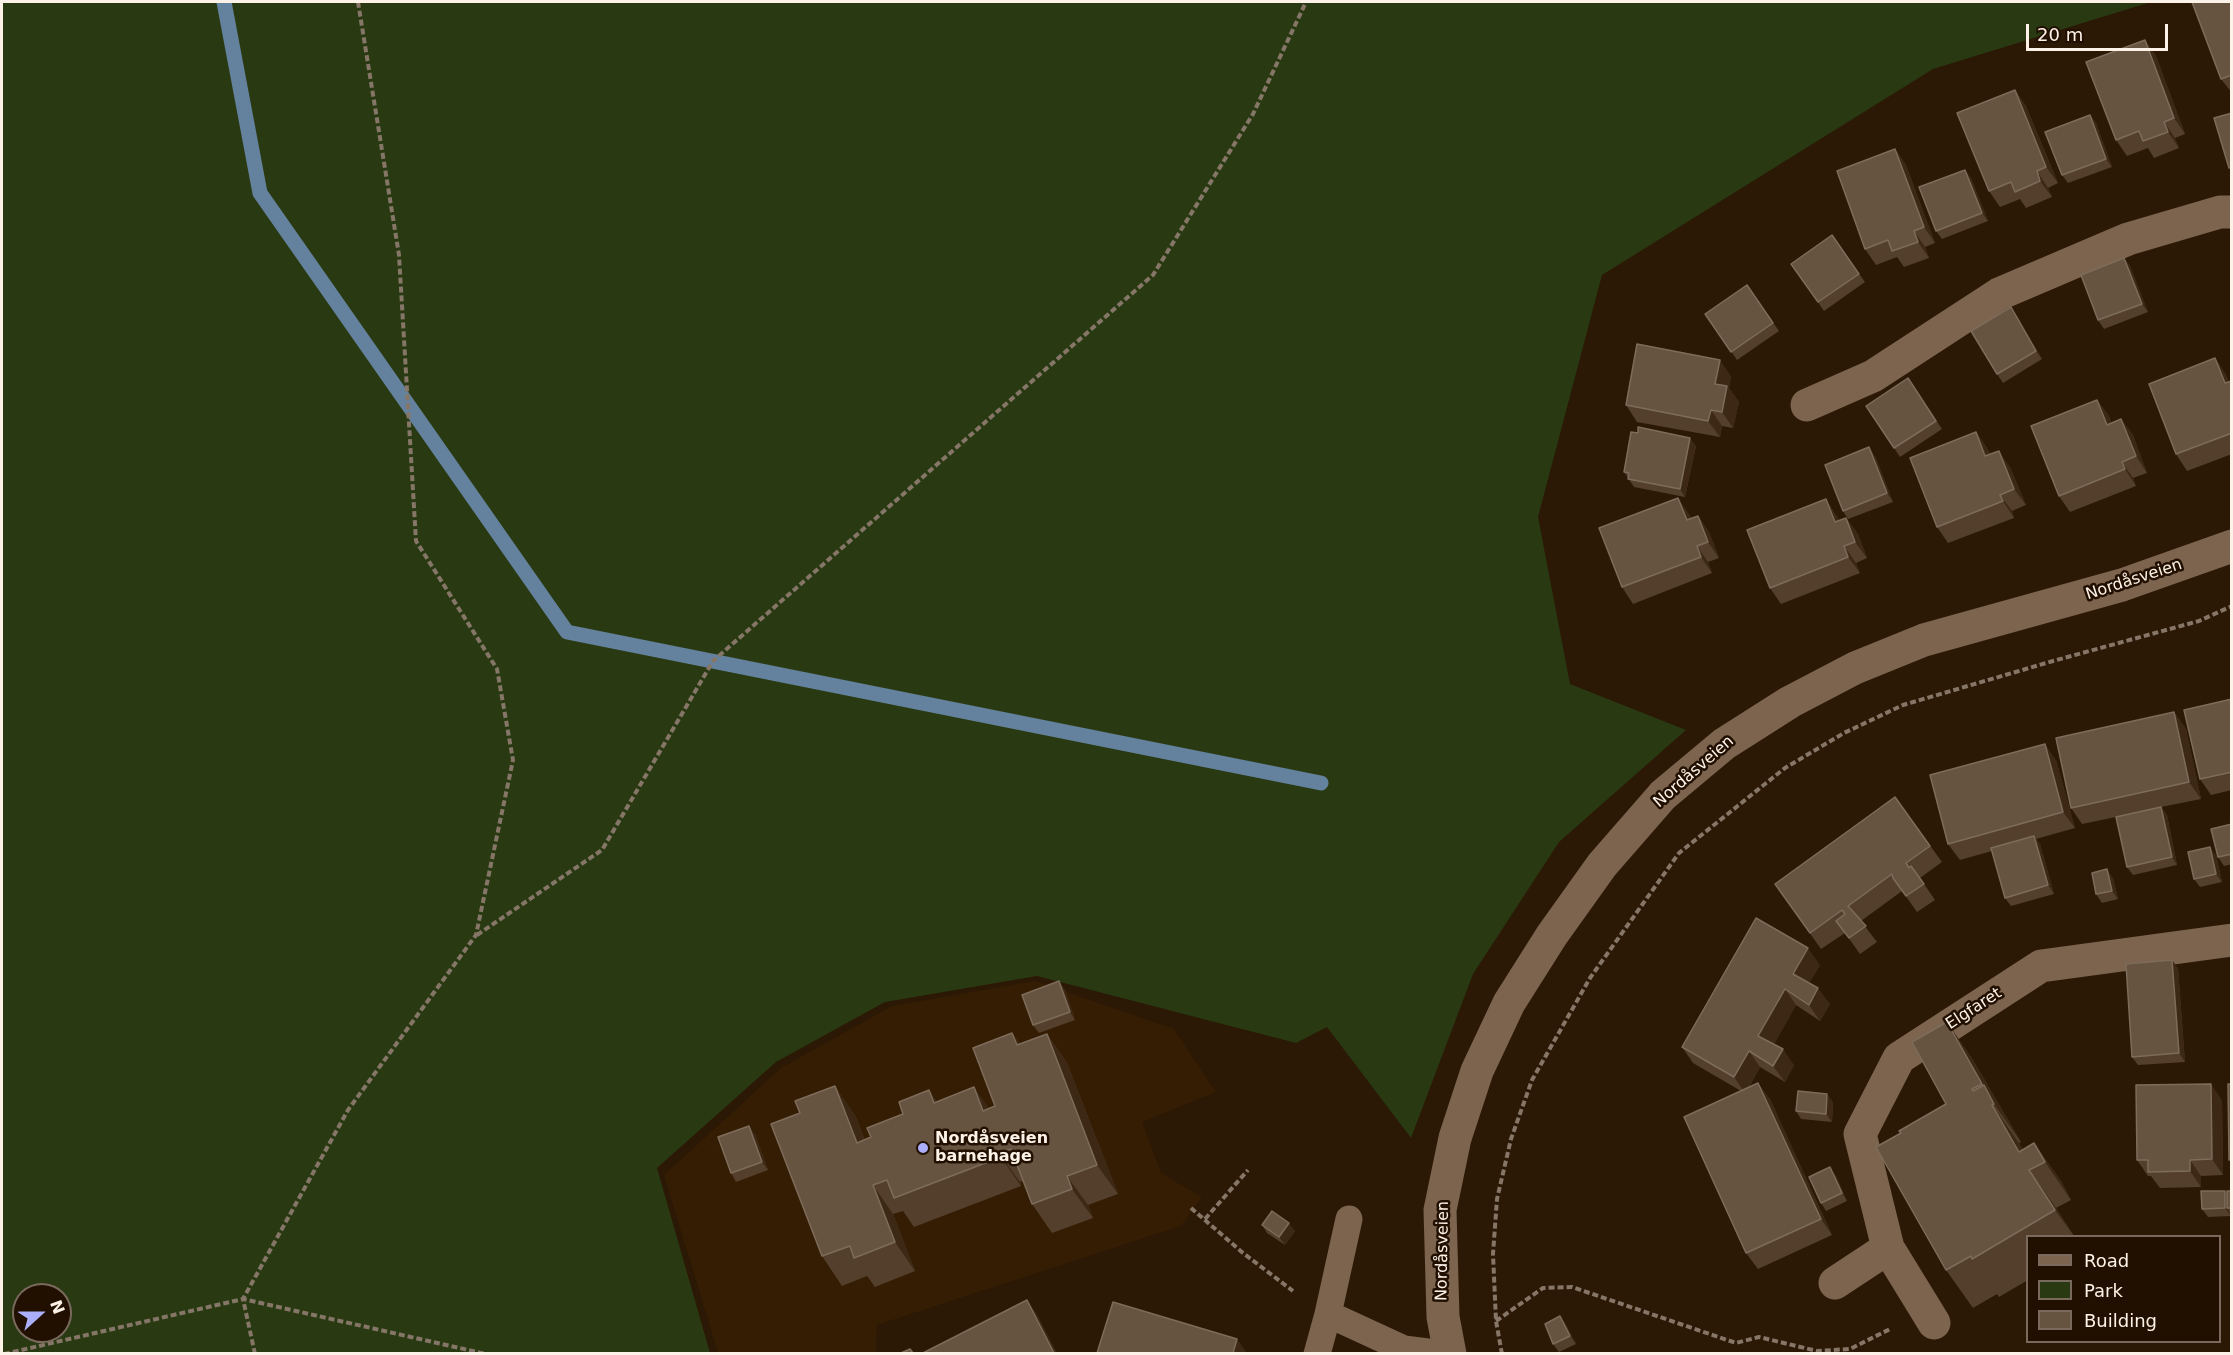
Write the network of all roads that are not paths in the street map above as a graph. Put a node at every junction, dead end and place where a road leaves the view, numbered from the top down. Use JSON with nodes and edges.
{"nodes":[{"id":1,"x":2232,"y":212,"type":"edge"},
{"id":2,"x":1807,"y":405,"type":"dead end"},
{"id":3,"x":2232,"y":546,"type":"edge"},
{"id":4,"x":2232,"y":940,"type":"edge"},
{"id":5,"x":1349,"y":1219,"type":"dead end"},
{"id":6,"x":1888,"y":1248,"type":"junction"},
{"id":7,"x":1835,"y":1283,"type":"dead end"},
{"id":8,"x":1329,"y":1314,"type":"junction"},
{"id":9,"x":1934,"y":1323,"type":"road end"},
{"id":10,"x":1317,"y":1353,"type":"edge"},
{"id":11,"x":1444,"y":1353,"type":"edge"},
{"id":12,"x":1450,"y":1353,"type":"edge"}],
"edges":[{"from":1,"to":2,"type":"street"},
{"from":3,"to":12,"type":"street","name":"Nordåsveien"},
{"from":4,"to":6,"type":"street","name":"Elgfaret"},
{"from":5,"to":8,"type":"lane"},
{"from":6,"to":7,"type":"street"},
{"from":6,"to":9,"type":"street","name":"Elgfaret"},
{"from":8,"to":10,"type":"lane"},
{"from":8,"to":11,"type":"lane"}]}
